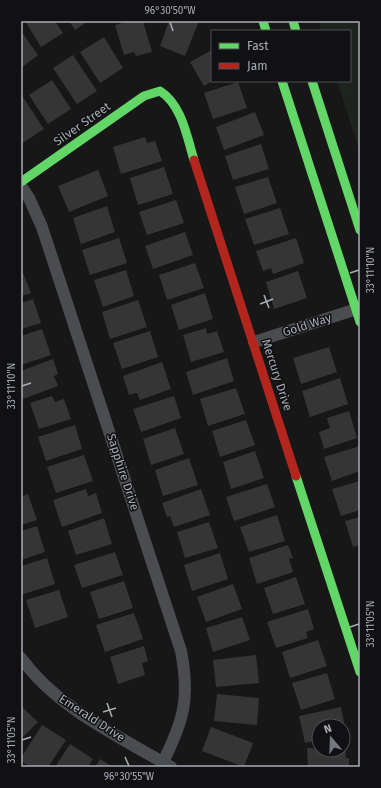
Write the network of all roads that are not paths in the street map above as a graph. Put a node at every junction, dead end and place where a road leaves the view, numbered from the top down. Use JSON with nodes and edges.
{"nodes":[{"id":1,"x":282,"y":82,"type":"edge"},
{"id":2,"x":312,"y":82,"type":"edge"},
{"id":3,"x":160,"y":92,"type":"joint"},
{"id":4,"x":21,"y":182,"type":"edge"},
{"id":5,"x":21,"y":186,"type":"edge"},
{"id":6,"x":360,"y":230,"type":"edge"},
{"id":7,"x":358,"y":308,"type":"edge"},
{"id":8,"x":360,"y":322,"type":"edge"},
{"id":9,"x":254,"y":342,"type":"junction"},
{"id":10,"x":21,"y":658,"type":"edge"},
{"id":11,"x":360,"y":672,"type":"edge"},
{"id":12,"x":167,"y":765,"type":"edge"}],
"edges":[{"from":1,"to":7,"type":"street"},
{"from":2,"to":6,"type":"street"},
{"from":3,"to":4,"type":"street","name":"Silver Street"},
{"from":3,"to":9,"type":"street","name":"Mercury Drive"},
{"from":5,"to":12,"type":"street","name":"Sapphire Drive"},
{"from":7,"to":8,"type":"street"},
{"from":7,"to":9,"type":"street","name":"Gold Way"},
{"from":9,"to":11,"type":"street","name":"Mercury Drive"},
{"from":10,"to":12,"type":"street","name":"Emerald Drive"}]}
